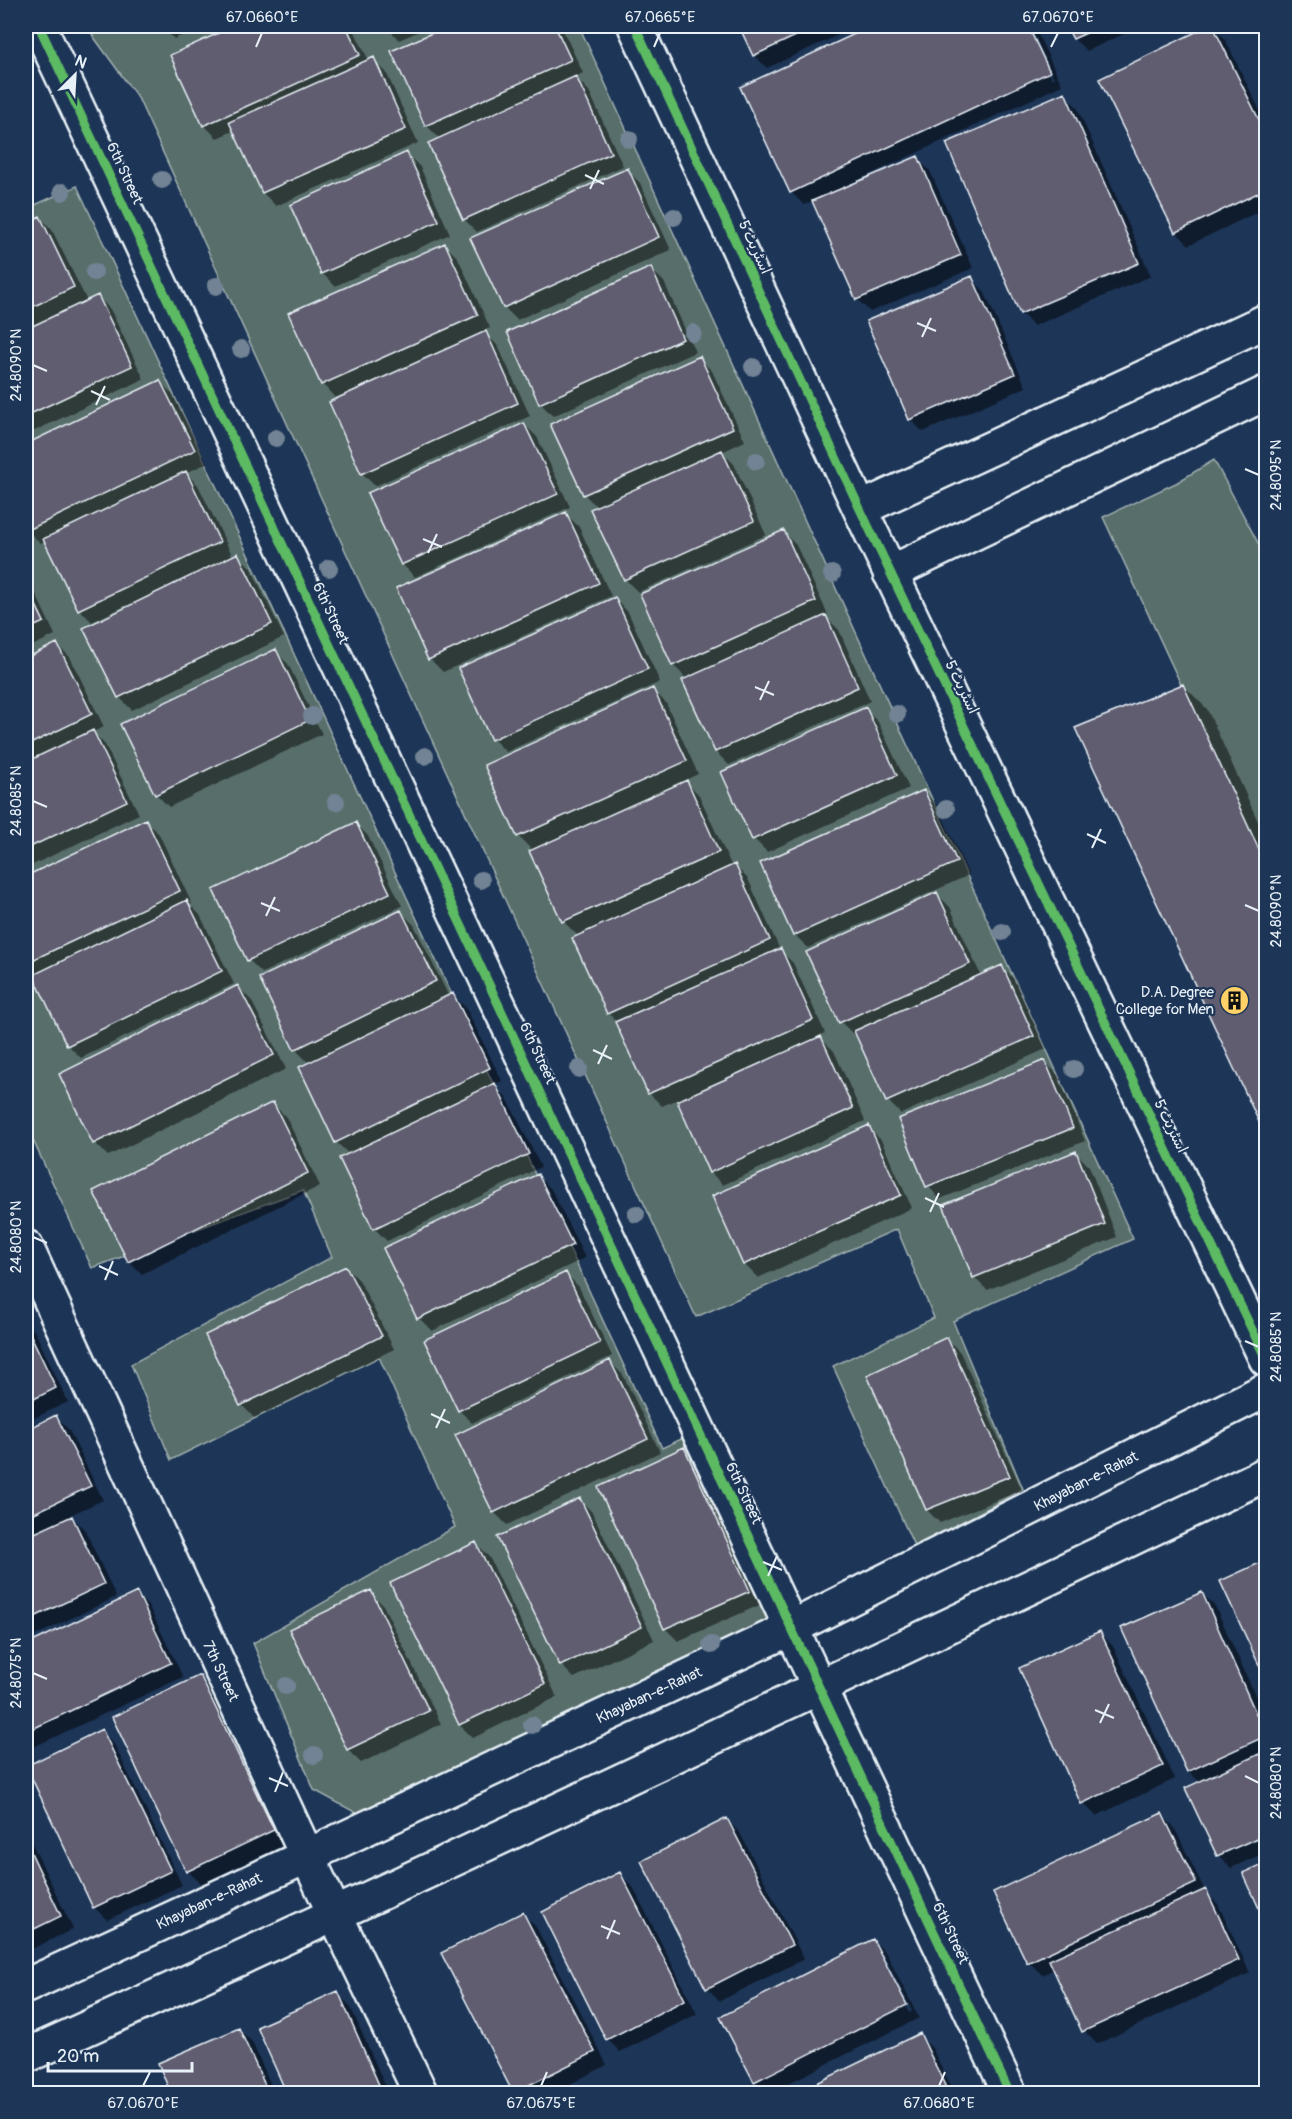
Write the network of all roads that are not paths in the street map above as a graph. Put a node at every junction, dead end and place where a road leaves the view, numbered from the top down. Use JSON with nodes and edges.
{"nodes":[{"id":1,"x":39,"y":26,"type":"edge"},
{"id":2,"x":635,"y":26,"type":"edge"},
{"id":3,"x":1266,"y":321,"type":"edge"},
{"id":4,"x":1266,"y":393,"type":"edge"},
{"id":5,"x":860,"y":508,"type":"junction"},
{"id":6,"x":890,"y":573,"type":"junction"},
{"id":7,"x":26,"y":1247,"type":"edge"},
{"id":8,"x":1266,"y":1359,"type":"edge"},
{"id":9,"x":1266,"y":1390,"type":"edge"},
{"id":10,"x":1266,"y":1474,"type":"edge"},
{"id":11,"x":791,"y":1628,"type":"junction"},
{"id":12,"x":820,"y":1688,"type":"junction"},
{"id":13,"x":307,"y":1856,"type":"junction"},
{"id":14,"x":336,"y":1915,"type":"junction"},
{"id":15,"x":26,"y":1986,"type":"edge"},
{"id":16,"x":26,"y":2056,"type":"edge"},
{"id":17,"x":421,"y":2094,"type":"edge"},
{"id":18,"x":1010,"y":2094,"type":"edge"}],
"edges":[{"from":1,"to":11,"type":"street","name":"6th Street"},
{"from":2,"to":5,"type":"street","name":"اسٹریٹ 5"},
{"from":3,"to":5,"type":"street"},
{"from":4,"to":6,"type":"street"},
{"from":5,"to":6,"type":"street","name":"اسٹریٹ 5"},
{"from":6,"to":8,"type":"street","name":"اسٹریٹ 5"},
{"from":7,"to":13,"type":"street","name":"7th Street"},
{"from":9,"to":11,"type":"street","name":"Khayaban-e-Rahat"},
{"from":10,"to":12,"type":"street"},
{"from":11,"to":12,"type":"street","name":"6th Street"},
{"from":11,"to":13,"type":"street","name":"Khayaban-e-Rahat"},
{"from":12,"to":14,"type":"street"},
{"from":12,"to":18,"type":"street","name":"6th Street"},
{"from":13,"to":14,"type":"street","name":"7th Street"},
{"from":13,"to":15,"type":"street","name":"Khayaban-e-Rahat"},
{"from":14,"to":16,"type":"street"},
{"from":14,"to":17,"type":"street","name":"7th Street"}]}
